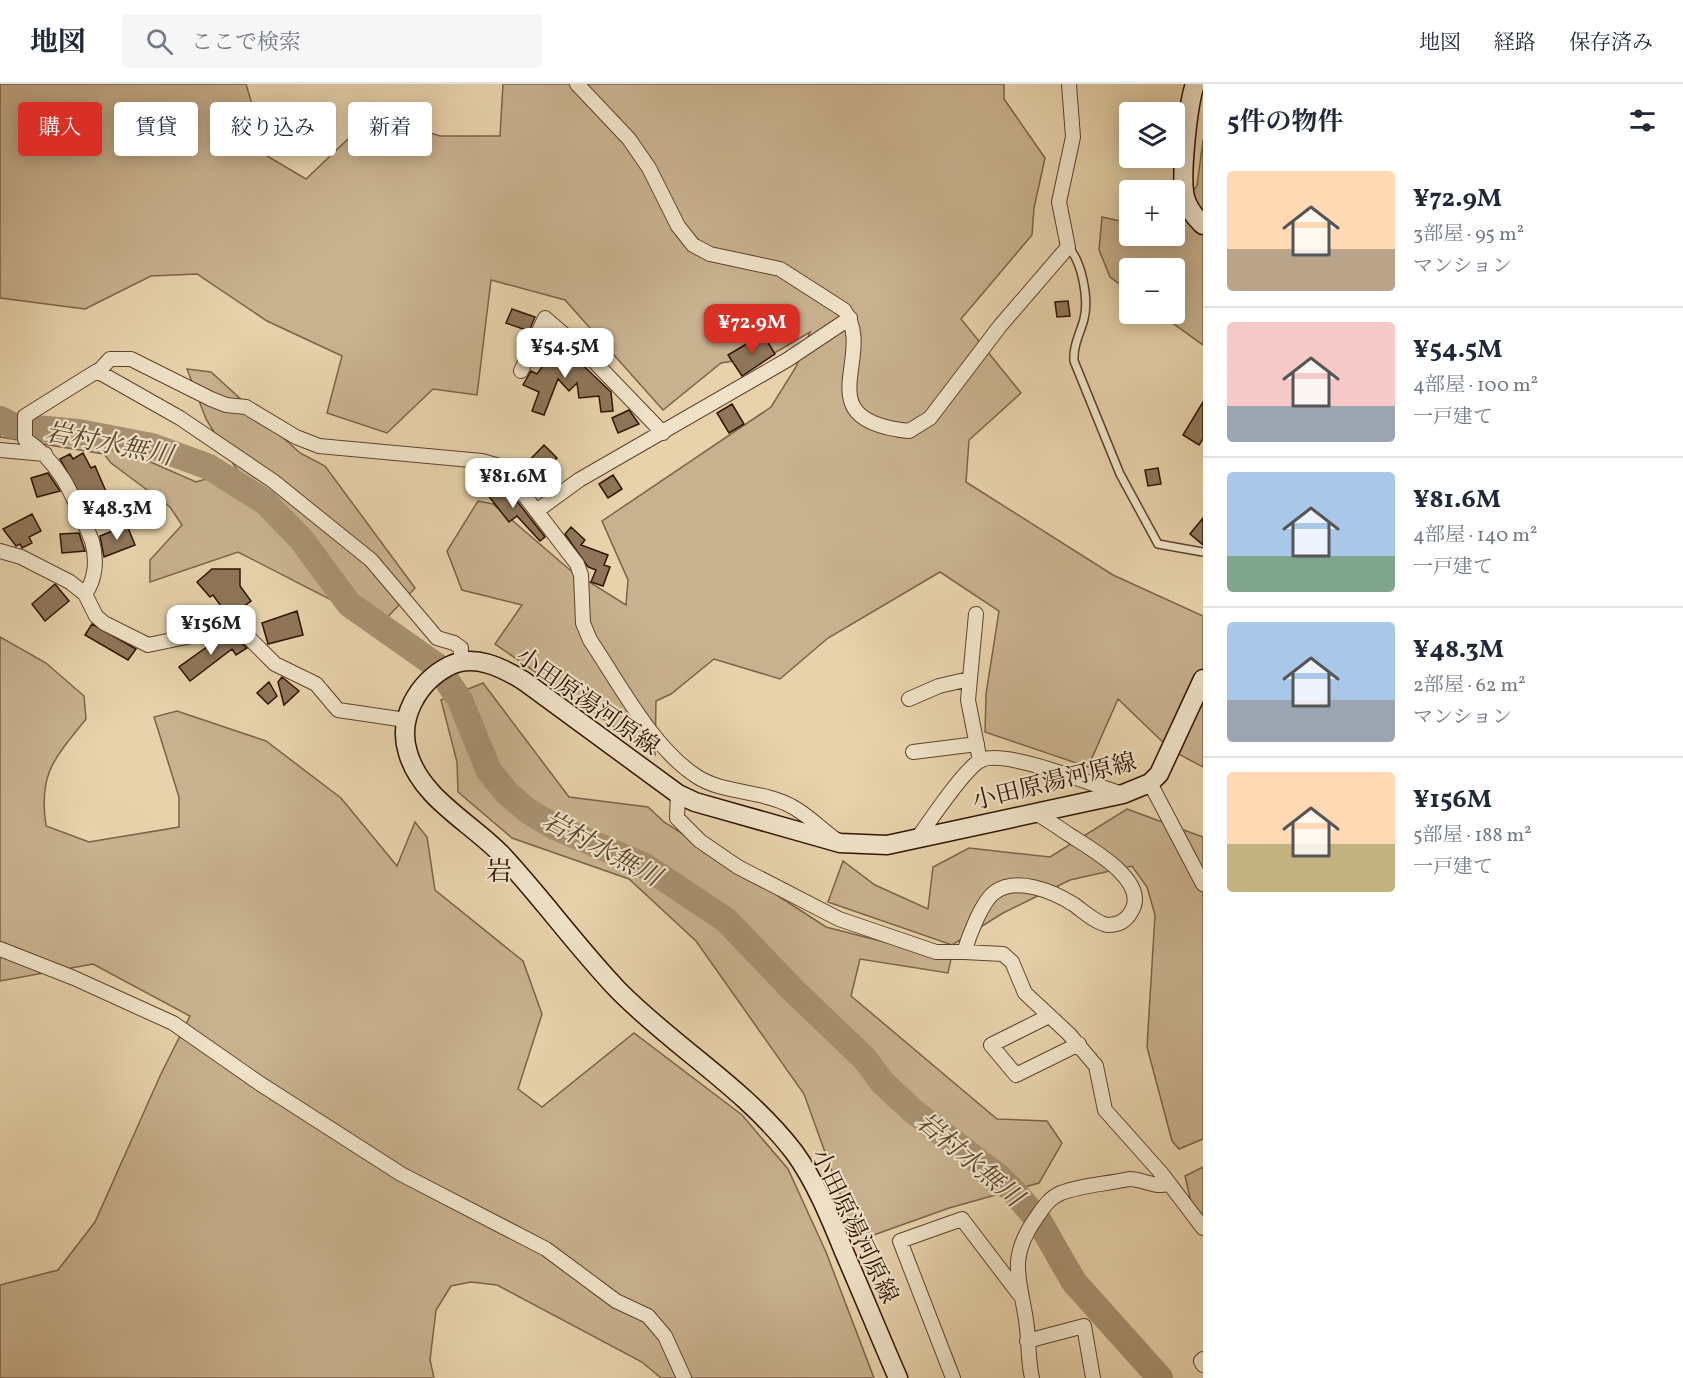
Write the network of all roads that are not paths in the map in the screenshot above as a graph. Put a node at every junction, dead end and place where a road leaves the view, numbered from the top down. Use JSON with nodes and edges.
{"nodes":[{"id":1,"x":576,"y":84,"type":"edge"},
{"id":2,"x":1069,"y":84,"type":"edge"},
{"id":3,"x":1195,"y":84,"type":"edge"},
{"id":4,"x":1203,"y":225,"type":"edge"},
{"id":5,"x":1068,"y":247,"type":"junction"},
{"id":6,"x":850,"y":318,"type":"junction"},
{"id":7,"x":521,"y":371,"type":"dead end"},
{"id":8,"x":98,"y":372,"type":"junction"},
{"id":9,"x":663,"y":433,"type":"junction"},
{"id":10,"x":0,"y":450,"type":"edge"},
{"id":11,"x":45,"y":454,"type":"junction"},
{"id":12,"x":538,"y":510,"type":"junction"},
{"id":13,"x":0,"y":551,"type":"edge"},
{"id":14,"x":1203,"y":552,"type":"edge"},
{"id":15,"x":85,"y":594,"type":"junction"},
{"id":16,"x":976,"y":614,"type":"dead end"},
{"id":17,"x":456,"y":664,"type":"junction"},
{"id":18,"x":969,"y":679,"type":"junction"},
{"id":19,"x":1203,"y":679,"type":"edge"},
{"id":20,"x":909,"y":699,"type":"dead end"},
{"id":21,"x":406,"y":720,"type":"junction"},
{"id":22,"x":977,"y":744,"type":"junction"},
{"id":23,"x":913,"y":752,"type":"dead end"},
{"id":24,"x":980,"y":761,"type":"junction"},
{"id":25,"x":1150,"y":783,"type":"junction"},
{"id":26,"x":678,"y":794,"type":"junction"},
{"id":27,"x":1123,"y":794,"type":"junction"},
{"id":28,"x":1037,"y":814,"type":"junction"},
{"id":29,"x":917,"y":839,"type":"junction"},
{"id":30,"x":840,"y":843,"type":"junction"},
{"id":31,"x":1203,"y":884,"type":"edge"},
{"id":32,"x":0,"y":949,"type":"edge"},
{"id":33,"x":964,"y":952,"type":"junction"},
{"id":34,"x":1050,"y":1016,"type":"junction"},
{"id":35,"x":1079,"y":1044,"type":"junction"},
{"id":36,"x":1167,"y":1184,"type":"junction"},
{"id":37,"x":1203,"y":1228,"type":"edge"},
{"id":38,"x":1019,"y":1294,"type":"junction"},
{"id":39,"x":1027,"y":1341,"type":"junction"},
{"id":40,"x":1203,"y":1359,"type":"edge"},
{"id":41,"x":1201,"y":1371,"type":"edge"},
{"id":42,"x":684,"y":1378,"type":"edge"},
{"id":43,"x":898,"y":1378,"type":"edge"},
{"id":44,"x":953,"y":1378,"type":"edge"},
{"id":45,"x":1032,"y":1378,"type":"edge"},
{"id":46,"x":1093,"y":1378,"type":"edge"}],
"edges":[{"from":1,"to":6,"type":"street"},
{"from":2,"to":5,"type":"street"},
{"from":3,"to":4,"type":"main road"},
{"from":5,"to":6,"type":"street"},
{"from":5,"to":14,"type":"lane"},
{"from":6,"to":9,"type":"street"},
{"from":7,"to":9,"type":"street"},
{"from":8,"to":11,"type":"street"},
{"from":8,"to":12,"type":"street"},
{"from":8,"to":17,"type":"street"},
{"from":9,"to":12,"type":"street"},
{"from":10,"to":11,"type":"street"},
{"from":11,"to":15,"type":"street"},
{"from":12,"to":30,"type":"street"},
{"from":13,"to":15,"type":"street"},
{"from":15,"to":21,"type":"street"},
{"from":16,"to":18,"type":"street"},
{"from":17,"to":21,"type":"main road","name":"小田原湯河原線"},
{"from":17,"to":26,"type":"main road","name":"小田原湯河原線"},
{"from":18,"to":20,"type":"street"},
{"from":18,"to":22,"type":"street"},
{"from":19,"to":25,"type":"main road","name":"小田原湯河原線"},
{"from":21,"to":43,"type":"main road","name":"小田原湯河原線"},
{"from":22,"to":23,"type":"street"},
{"from":22,"to":24,"type":"street"},
{"from":24,"to":27,"type":"street"},
{"from":24,"to":29,"type":"street"},
{"from":25,"to":27,"type":"main road","name":"小田原湯河原線"},
{"from":25,"to":31,"type":"street"},
{"from":26,"to":30,"type":"main road","name":"小田原湯河原線"},
{"from":26,"to":33,"type":"street"},
{"from":27,"to":28,"type":"main road","name":"小田原湯河原線"},
{"from":28,"to":29,"type":"main road","name":"小田原湯河原線"},
{"from":28,"to":33,"type":"street"},
{"from":29,"to":30,"type":"main road","name":"小田原湯河原線"},
{"from":32,"to":42,"type":"street"},
{"from":33,"to":34,"type":"street"},
{"from":34,"to":35,"type":"street"},
{"from":34,"to":35,"type":"street"},
{"from":35,"to":36,"type":"street"},
{"from":36,"to":37,"type":"street"},
{"from":36,"to":38,"type":"street"},
{"from":38,"to":39,"type":"street"},
{"from":38,"to":44,"type":"street"},
{"from":39,"to":45,"type":"street"},
{"from":39,"to":46,"type":"street"},
{"from":40,"to":41,"type":"street"}]}
